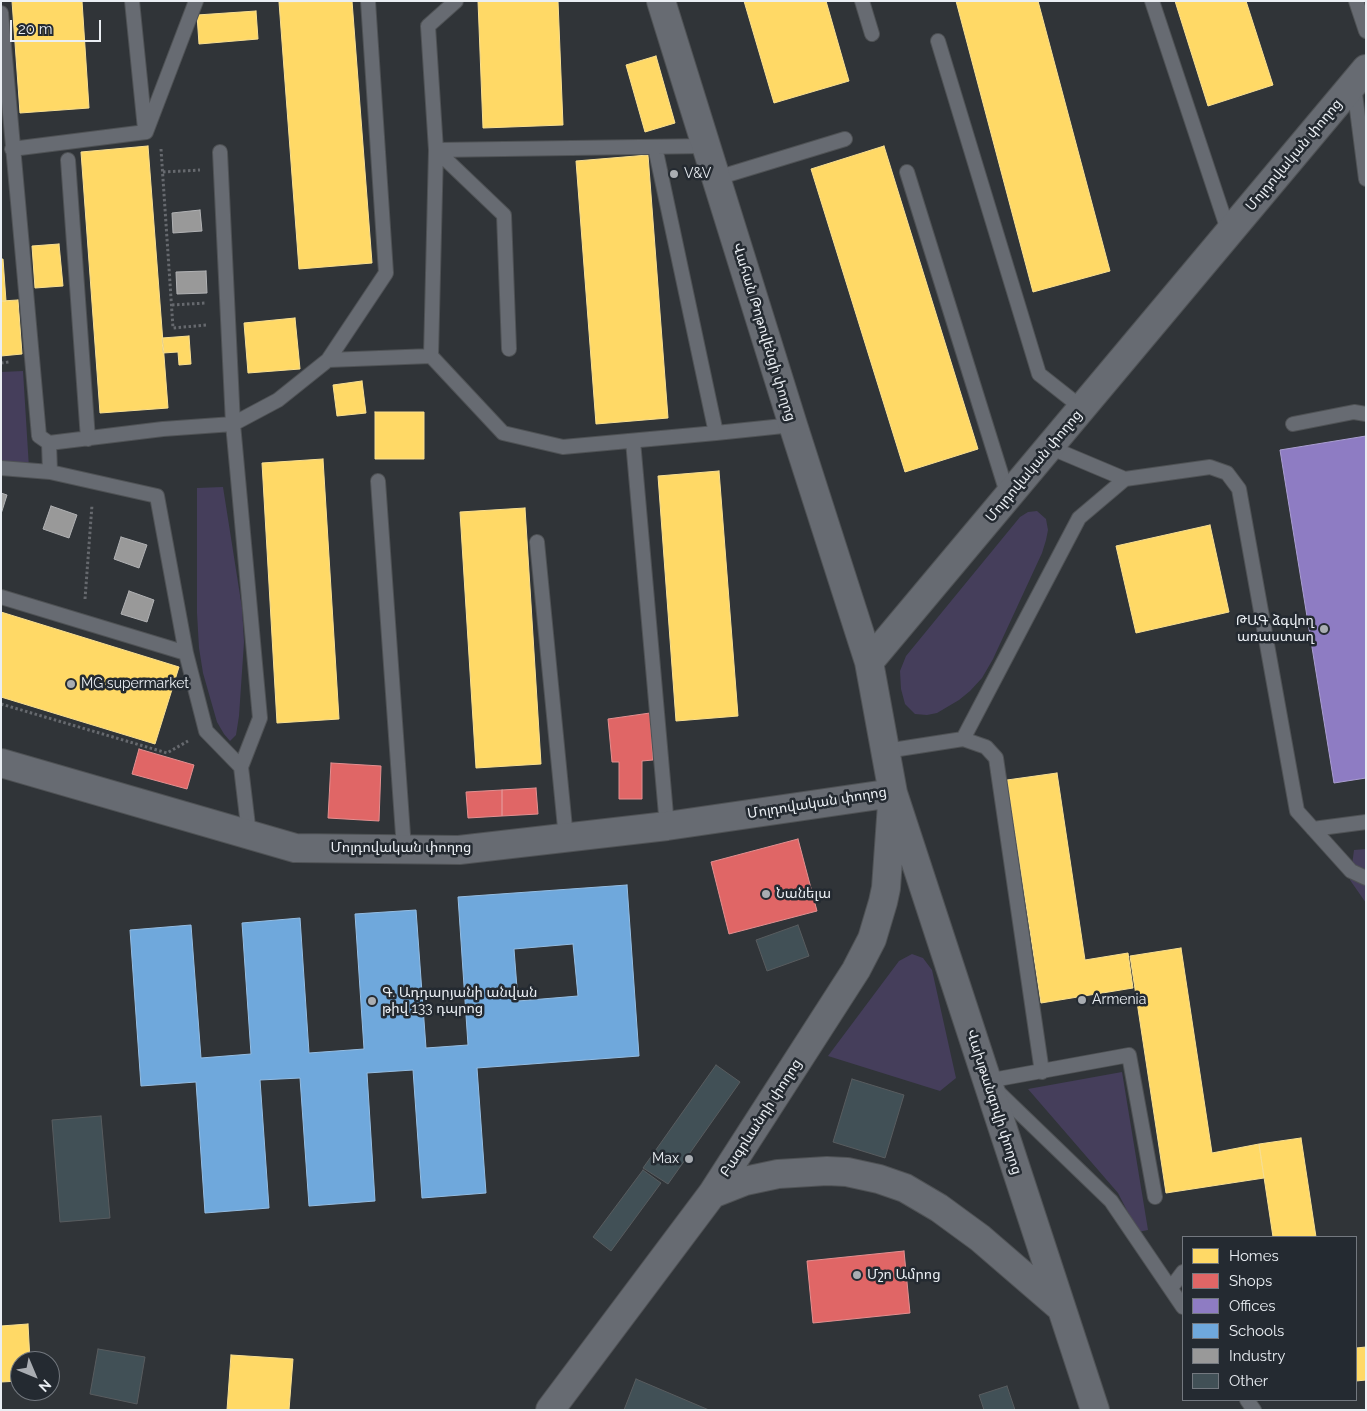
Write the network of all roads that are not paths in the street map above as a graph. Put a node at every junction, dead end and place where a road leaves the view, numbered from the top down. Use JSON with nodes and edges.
{"nodes":[{"id":1,"x":132,"y":1,"type":"edge"},
{"id":2,"x":196,"y":1,"type":"edge"},
{"id":3,"x":368,"y":1,"type":"edge"},
{"id":4,"x":456,"y":1,"type":"edge"},
{"id":5,"x":661,"y":1,"type":"edge"},
{"id":6,"x":862,"y":1,"type":"edge"},
{"id":7,"x":1152,"y":1,"type":"edge"},
{"id":8,"x":1356,"y":1,"type":"edge"},
{"id":9,"x":1,"y":14,"type":"edge"},
{"id":10,"x":1366,"y":31,"type":"edge"},
{"id":11,"x":872,"y":34,"type":"dead end"},
{"id":12,"x":938,"y":42,"type":"dead end"},
{"id":13,"x":1360,"y":77,"type":"edge"},
{"id":14,"x":146,"y":132,"type":"junction"},
{"id":15,"x":845,"y":139,"type":"dead end"},
{"id":16,"x":707,"y":146,"type":"junction"},
{"id":17,"x":655,"y":147,"type":"junction"},
{"id":18,"x":12,"y":149,"type":"junction"},
{"id":19,"x":436,"y":150,"type":"junction"},
{"id":20,"x":220,"y":152,"type":"dead end"},
{"id":21,"x":68,"y":160,"type":"dead end"},
{"id":22,"x":907,"y":172,"type":"dead end"},
{"id":23,"x":717,"y":178,"type":"junction"},
{"id":24,"x":1366,"y":179,"type":"edge"},
{"id":25,"x":1229,"y":233,"type":"junction"},
{"id":26,"x":508,"y":349,"type":"dead end"},
{"id":27,"x":431,"y":356,"type":"junction"},
{"id":28,"x":328,"y":360,"type":"junction"},
{"id":29,"x":1082,"y":408,"type":"junction"},
{"id":30,"x":1366,"y":414,"type":"edge"},
{"id":31,"x":233,"y":424,"type":"junction"},
{"id":32,"x":1293,"y":424,"type":"dead end"},
{"id":33,"x":793,"y":425,"type":"junction"},
{"id":34,"x":716,"y":433,"type":"junction"},
{"id":35,"x":88,"y":440,"type":"junction"},
{"id":36,"x":633,"y":440,"type":"junction"},
{"id":37,"x":49,"y":443,"type":"junction"},
{"id":38,"x":1049,"y":448,"type":"junction"},
{"id":39,"x":1,"y":468,"type":"edge"},
{"id":40,"x":50,"y":472,"type":"junction"},
{"id":41,"x":1125,"y":479,"type":"junction"},
{"id":42,"x":378,"y":481,"type":"dead end"},
{"id":43,"x":1008,"y":496,"type":"junction"},
{"id":44,"x":537,"y":542,"type":"dead end"},
{"id":45,"x":1,"y":597,"type":"edge"},
{"id":46,"x":186,"y":653,"type":"junction"},
{"id":47,"x":869,"y":662,"type":"junction"},
{"id":48,"x":963,"y":739,"type":"junction"},
{"id":49,"x":886,"y":751,"type":"junction"},
{"id":50,"x":1,"y":763,"type":"edge"},
{"id":51,"x":241,"y":767,"type":"junction"},
{"id":52,"x":893,"y":793,"type":"junction"},
{"id":53,"x":1366,"y":822,"type":"edge"},
{"id":54,"x":667,"y":826,"type":"junction"},
{"id":55,"x":1313,"y":829,"type":"junction"},
{"id":56,"x":249,"y":834,"type":"junction"},
{"id":57,"x":566,"y":838,"type":"junction"},
{"id":58,"x":404,"y":850,"type":"junction"},
{"id":59,"x":1366,"y":868,"type":"edge"},
{"id":60,"x":1351,"y":870,"type":"junction"},
{"id":61,"x":1366,"y":878,"type":"edge"},
{"id":62,"x":1042,"y":1072,"type":"junction"},
{"id":63,"x":987,"y":1081,"type":"junction"},
{"id":64,"x":712,"y":1194,"type":"junction"},
{"id":65,"x":1155,"y":1197,"type":"dead end"},
{"id":66,"x":1182,"y":1273,"type":"edge"},
{"id":67,"x":1170,"y":1288,"type":"junction"},
{"id":68,"x":1182,"y":1306,"type":"edge"},
{"id":69,"x":1060,"y":1307,"type":"junction"},
{"id":70,"x":550,"y":1410,"type":"edge"},
{"id":71,"x":1095,"y":1410,"type":"edge"}],
"edges":[{"from":1,"to":14,"type":"lane"},
{"from":2,"to":14,"type":"lane"},
{"from":3,"to":28,"type":"lane"},
{"from":4,"to":19,"type":"lane"},
{"from":5,"to":16,"type":"street","name":"Վահան Թոթովենցի փողոց"},
{"from":6,"to":11,"type":"lane"},
{"from":7,"to":25,"type":"lane"},
{"from":8,"to":10,"type":"lane"},
{"from":9,"to":18,"type":"lane"},
{"from":12,"to":29,"type":"lane"},
{"from":13,"to":24,"type":"lane"},
{"from":13,"to":25,"type":"street","name":"Մոլդովական փողոց"},
{"from":14,"to":18,"type":"lane"},
{"from":15,"to":23,"type":"lane"},
{"from":16,"to":17,"type":"lane"},
{"from":16,"to":23,"type":"street","name":"Վահան Թոթովենցի փողոց"},
{"from":17,"to":19,"type":"lane"},
{"from":17,"to":34,"type":"lane"},
{"from":18,"to":37,"type":"lane"},
{"from":19,"to":26,"type":"lane"},
{"from":19,"to":27,"type":"lane"},
{"from":20,"to":31,"type":"lane"},
{"from":21,"to":35,"type":"lane"},
{"from":22,"to":43,"type":"lane"},
{"from":23,"to":33,"type":"street","name":"Վահան Թոթովենցի փողոց"},
{"from":25,"to":29,"type":"street","name":"Մոլդովական փողոց"},
{"from":27,"to":28,"type":"lane"},
{"from":27,"to":36,"type":"lane"},
{"from":28,"to":31,"type":"lane"},
{"from":29,"to":38,"type":"street","name":"Մոլդովական փողոց"},
{"from":30,"to":32,"type":"lane"},
{"from":31,"to":35,"type":"lane"},
{"from":31,"to":51,"type":"lane"},
{"from":33,"to":34,"type":"lane"},
{"from":33,"to":47,"type":"street","name":"Վահան Թոթովենցի փողոց"},
{"from":34,"to":36,"type":"lane"},
{"from":35,"to":37,"type":"lane"},
{"from":36,"to":54,"type":"lane"},
{"from":37,"to":40,"type":"lane"},
{"from":38,"to":41,"type":"lane"},
{"from":38,"to":43,"type":"street","name":"Մոլդովական փողոց"},
{"from":39,"to":40,"type":"lane"},
{"from":40,"to":46,"type":"lane"},
{"from":41,"to":48,"type":"lane"},
{"from":41,"to":55,"type":"lane"},
{"from":42,"to":58,"type":"lane"},
{"from":43,"to":47,"type":"street","name":"Մոլդովական փողոց"},
{"from":44,"to":57,"type":"lane"},
{"from":45,"to":46,"type":"lane"},
{"from":46,"to":51,"type":"lane"},
{"from":47,"to":49,"type":"street","name":"Մոլդովական փողոց"},
{"from":48,"to":49,"type":"lane"},
{"from":48,"to":62,"type":"lane"},
{"from":49,"to":52,"type":"street","name":"Մոլդովական փողոց"},
{"from":50,"to":56,"type":"street","name":"Մոլդովական փողոց"},
{"from":51,"to":56,"type":"lane"},
{"from":52,"to":54,"type":"street","name":"Մոլդովական փողոց"},
{"from":52,"to":63,"type":"street","name":"Վախթանգովի փողոց"},
{"from":52,"to":64,"type":"street","name":"Բագրևանդի փողոց"},
{"from":53,"to":55,"type":"lane"},
{"from":54,"to":57,"type":"street","name":"Մոլդովական փողոց"},
{"from":55,"to":60,"type":"lane"},
{"from":56,"to":58,"type":"street","name":"Մոլդովական փողոց"},
{"from":57,"to":58,"type":"street","name":"Մոլդովական փողոց"},
{"from":59,"to":60,"type":"lane"},
{"from":60,"to":61,"type":"lane"},
{"from":62,"to":63,"type":"lane"},
{"from":62,"to":65,"type":"lane"},
{"from":63,"to":67,"type":"lane"},
{"from":63,"to":69,"type":"street","name":"Վախթանգովի փողոց"},
{"from":64,"to":69,"type":"street"},
{"from":64,"to":70,"type":"street","name":"Բագրևանդի փողոց"},
{"from":66,"to":67,"type":"lane"},
{"from":67,"to":68,"type":"lane"},
{"from":69,"to":71,"type":"street","name":"Վախթանգովի փողոց"}]}
